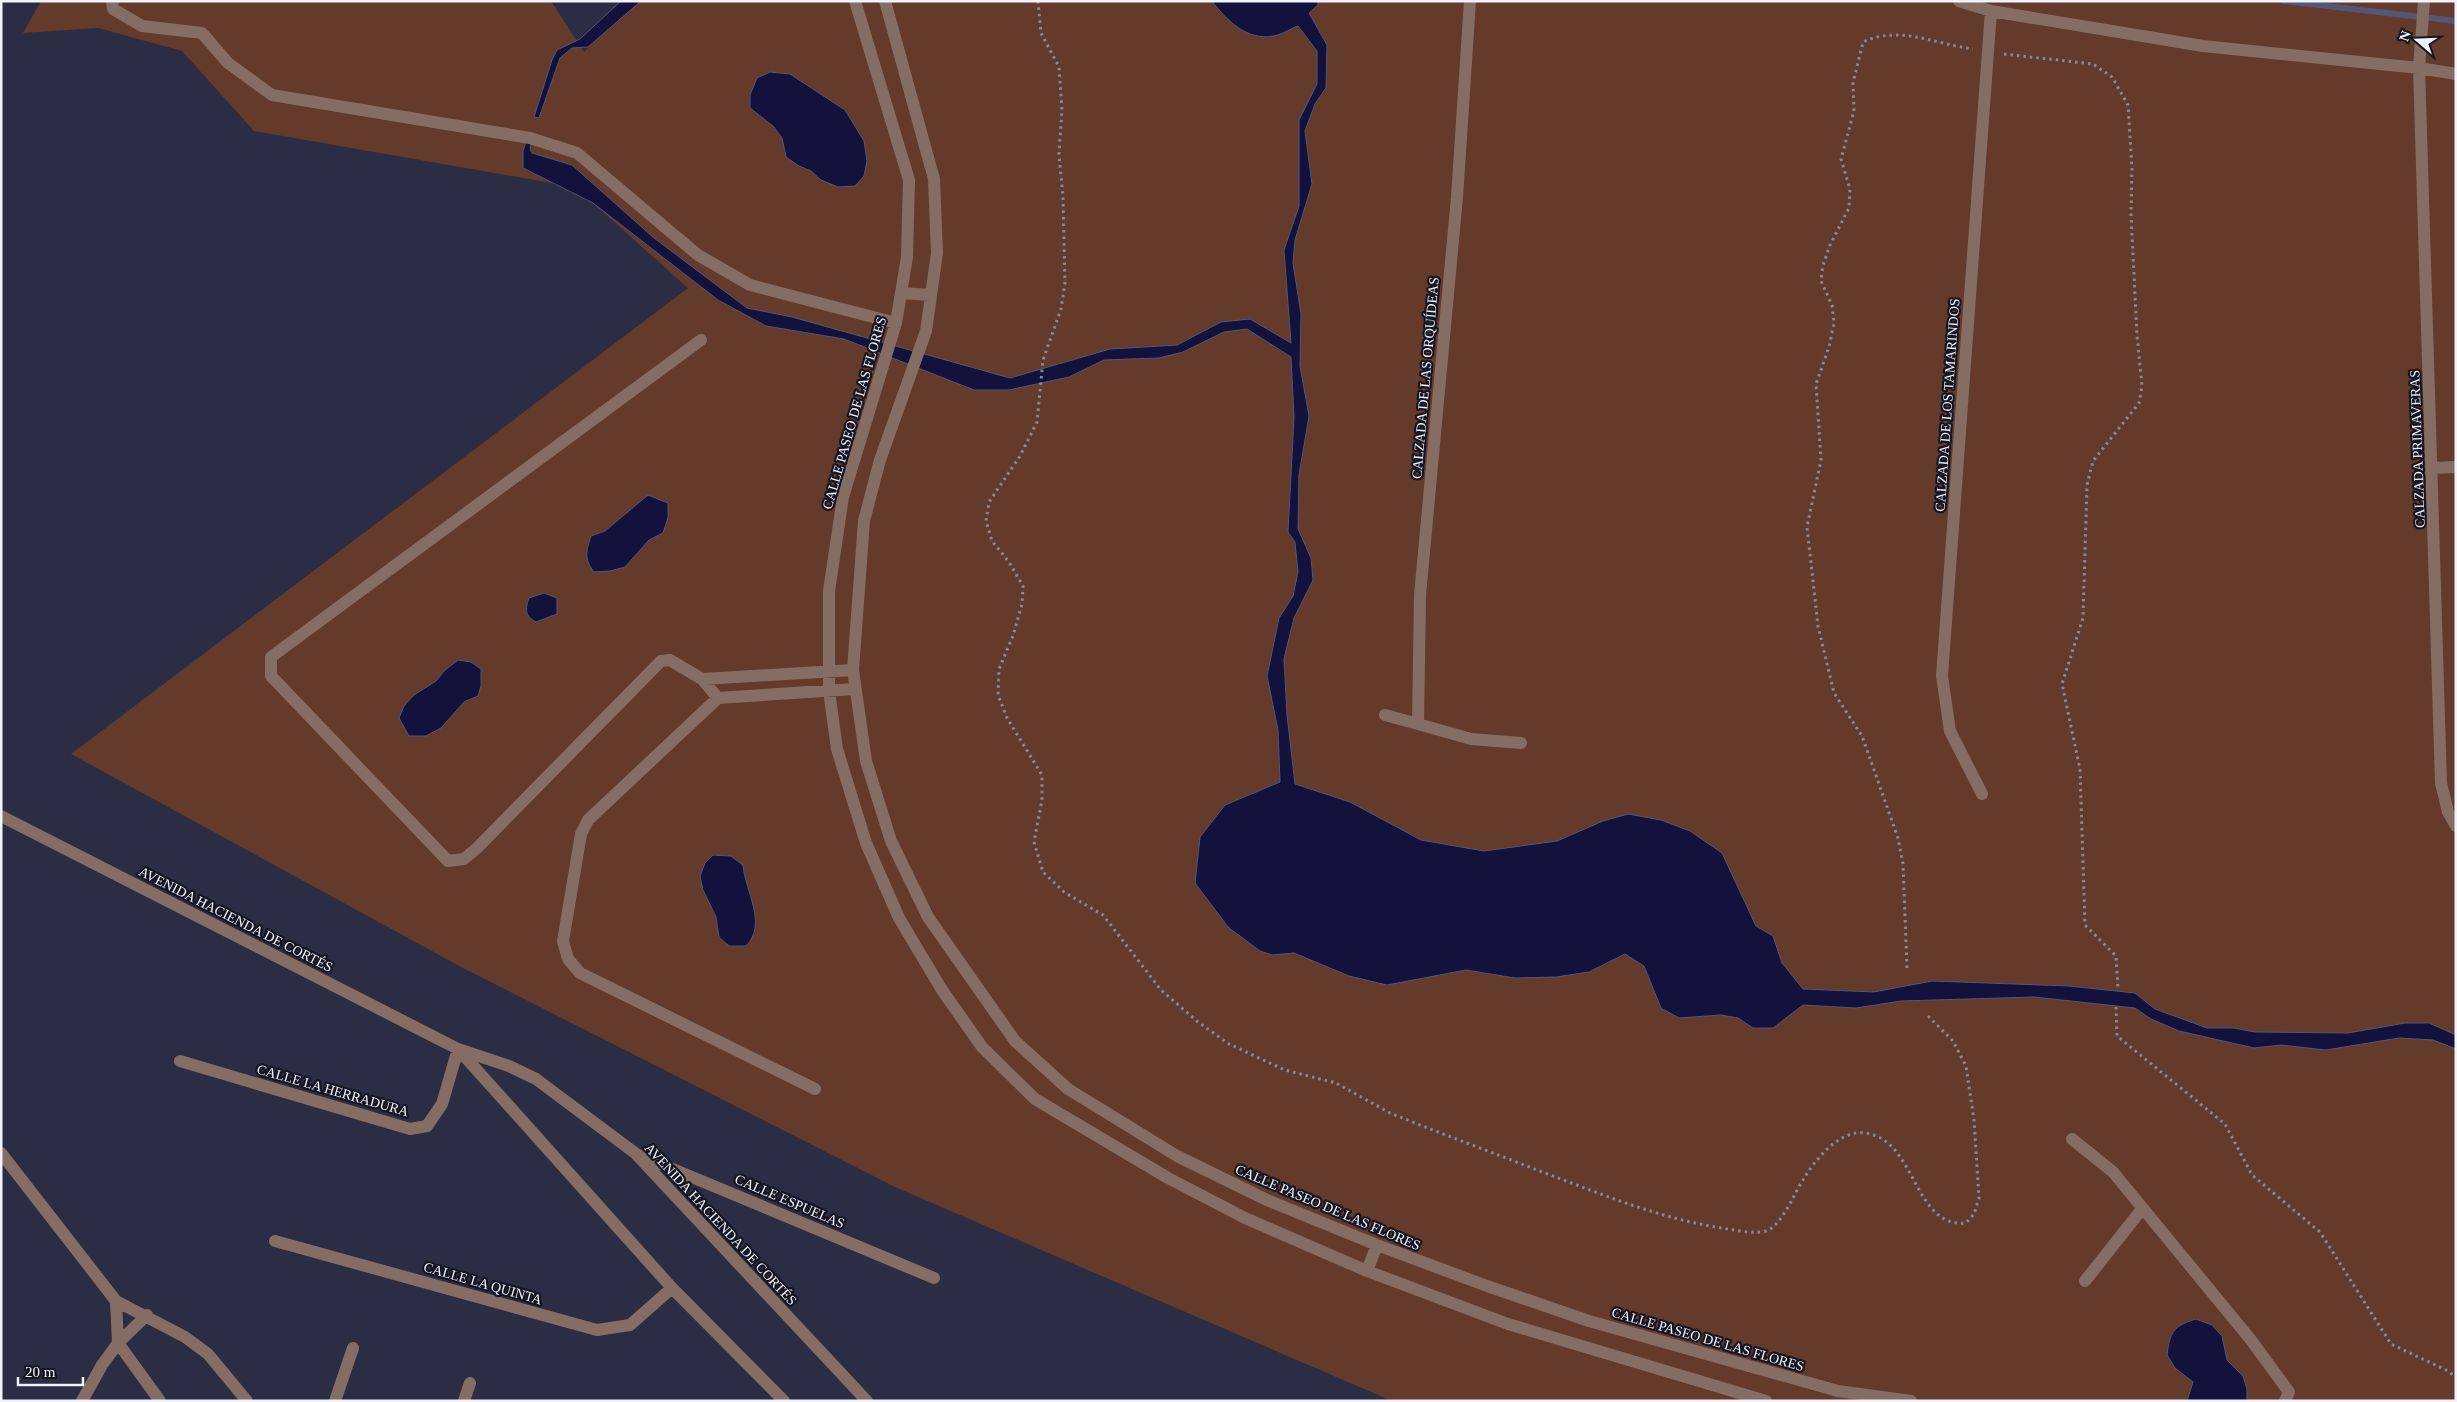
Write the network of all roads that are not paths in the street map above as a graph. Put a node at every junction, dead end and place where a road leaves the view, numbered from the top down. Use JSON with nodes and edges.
{"nodes":[{"id":1,"x":112,"y":1,"type":"edge"},
{"id":2,"x":855,"y":1,"type":"edge"},
{"id":3,"x":886,"y":1,"type":"edge"},
{"id":4,"x":1470,"y":1,"type":"edge"},
{"id":5,"x":1959,"y":1,"type":"edge"},
{"id":6,"x":2424,"y":1,"type":"edge"},
{"id":7,"x":1990,"y":11,"type":"junction"},
{"id":8,"x":2419,"y":68,"type":"junction"},
{"id":9,"x":2456,"y":74,"type":"edge"},
{"id":10,"x":901,"y":293,"type":"junction"},
{"id":11,"x":931,"y":295,"type":"junction"},
{"id":12,"x":896,"y":323,"type":"junction"},
{"id":13,"x":700,"y":340,"type":"dead end"},
{"id":14,"x":2433,"y":468,"type":"junction"},
{"id":15,"x":2456,"y":468,"type":"edge"},
{"id":16,"x":853,"y":670,"type":"junction"},
{"id":17,"x":827,"y":671,"type":"junction"},
{"id":18,"x":702,"y":679,"type":"junction"},
{"id":19,"x":854,"y":689,"type":"junction"},
{"id":20,"x":829,"y":691,"type":"junction"},
{"id":21,"x":718,"y":698,"type":"junction"},
{"id":22,"x":1385,"y":715,"type":"dead end"},
{"id":23,"x":1418,"y":724,"type":"junction"},
{"id":24,"x":1521,"y":743,"type":"dead end"},
{"id":25,"x":1982,"y":794,"type":"dead end"},
{"id":26,"x":1,"y":816,"type":"edge"},
{"id":27,"x":2456,"y":826,"type":"edge"},
{"id":28,"x":458,"y":1050,"type":"junction"},
{"id":29,"x":180,"y":1061,"type":"dead end"},
{"id":30,"x":816,"y":1089,"type":"dead end"},
{"id":31,"x":2072,"y":1139,"type":"dead end"},
{"id":32,"x":1,"y":1153,"type":"edge"},
{"id":33,"x":635,"y":1153,"type":"junction"},
{"id":34,"x":2142,"y":1209,"type":"junction"},
{"id":35,"x":275,"y":1241,"type":"dead end"},
{"id":36,"x":1377,"y":1245,"type":"junction"},
{"id":37,"x":1367,"y":1271,"type":"junction"},
{"id":38,"x":934,"y":1278,"type":"dead end"},
{"id":39,"x":2085,"y":1282,"type":"dead end"},
{"id":40,"x":672,"y":1288,"type":"junction"},
{"id":41,"x":116,"y":1301,"type":"junction"},
{"id":42,"x":147,"y":1316,"type":"junction"},
{"id":43,"x":118,"y":1343,"type":"junction"},
{"id":44,"x":353,"y":1348,"type":"dead end"},
{"id":45,"x":470,"y":1383,"type":"dead end"},
{"id":46,"x":1836,"y":1396,"type":"edge"},
{"id":47,"x":2289,"y":1398,"type":"edge"},
{"id":48,"x":82,"y":1401,"type":"edge"},
{"id":49,"x":160,"y":1401,"type":"edge"},
{"id":50,"x":247,"y":1401,"type":"edge"},
{"id":51,"x":335,"y":1401,"type":"edge"},
{"id":52,"x":464,"y":1401,"type":"edge"},
{"id":53,"x":784,"y":1401,"type":"edge"},
{"id":54,"x":867,"y":1401,"type":"edge"},
{"id":55,"x":1766,"y":1401,"type":"edge"},
{"id":56,"x":1911,"y":1401,"type":"edge"}],
"edges":[{"from":1,"to":12,"type":"street"},
{"from":2,"to":10,"type":"street","name":"CALLE PASEO DE LAS FLORES"},
{"from":3,"to":11,"type":"street","name":"CALLE PASEO DE LAS FLORES"},
{"from":4,"to":23,"type":"street","name":"CALZADA DE LAS ORQUÍDEAS"},
{"from":5,"to":7,"type":"street"},
{"from":6,"to":8,"type":"street","name":"CALZADA PRIMAVERAS"},
{"from":7,"to":8,"type":"street"},
{"from":7,"to":25,"type":"street","name":"CALZADA DE LOS TAMARINDOS"},
{"from":8,"to":9,"type":"street"},
{"from":8,"to":14,"type":"street","name":"CALZADA PRIMAVERAS"},
{"from":10,"to":11,"type":"street"},
{"from":10,"to":12,"type":"street","name":"CALLE PASEO DE LAS FLORES"},
{"from":11,"to":16,"type":"street","name":"CALLE PASEO DE LAS FLORES"},
{"from":12,"to":17,"type":"street","name":"CALLE PASEO DE LAS FLORES"},
{"from":13,"to":18,"type":"street"},
{"from":14,"to":15,"type":"street"},
{"from":14,"to":27,"type":"street","name":"CALZADA PRIMAVERAS"},
{"from":16,"to":17,"type":"street"},
{"from":16,"to":19,"type":"street","name":"CALLE PASEO DE LAS FLORES"},
{"from":17,"to":18,"type":"street"},
{"from":17,"to":20,"type":"street","name":"CALLE PASEO DE LAS FLORES"},
{"from":18,"to":21,"type":"street"},
{"from":19,"to":20,"type":"street"},
{"from":19,"to":36,"type":"street","name":"CALLE PASEO DE LAS FLORES"},
{"from":20,"to":21,"type":"street"},
{"from":20,"to":37,"type":"street","name":"CALLE PASEO DE LAS FLORES"},
{"from":21,"to":30,"type":"street"},
{"from":22,"to":23,"type":"street"},
{"from":23,"to":24,"type":"street"},
{"from":26,"to":28,"type":"street","name":"AVENIDA HACIENDA DE CORTÉS"},
{"from":28,"to":29,"type":"street","name":"CALLE LA HERRADURA"},
{"from":28,"to":33,"type":"street","name":"AVENIDA HACIENDA DE CORTÉS"},
{"from":28,"to":40,"type":"street","name":"AVENIDA HACIENDA DE CORTÉS"},
{"from":31,"to":34,"type":"street"},
{"from":32,"to":41,"type":"street"},
{"from":33,"to":38,"type":"street","name":"CALLE ESPUELAS"},
{"from":33,"to":54,"type":"street","name":"AVENIDA HACIENDA DE CORTÉS"},
{"from":34,"to":39,"type":"street"},
{"from":34,"to":47,"type":"street"},
{"from":35,"to":40,"type":"street","name":"CALLE LA QUINTA"},
{"from":36,"to":37,"type":"street"},
{"from":36,"to":46,"type":"street","name":"CALLE PASEO DE LAS FLORES"},
{"from":37,"to":55,"type":"street","name":"CALLE PASEO DE LAS FLORES"},
{"from":40,"to":53,"type":"street","name":"AVENIDA HACIENDA DE CORTÉS"},
{"from":41,"to":42,"type":"street"},
{"from":41,"to":43,"type":"street"},
{"from":42,"to":43,"type":"street"},
{"from":42,"to":50,"type":"street"},
{"from":43,"to":48,"type":"street"},
{"from":43,"to":49,"type":"street"},
{"from":44,"to":51,"type":"street"},
{"from":45,"to":52,"type":"street"},
{"from":46,"to":56,"type":"street","name":"CALLE PASEO DE LAS FLORES"}]}
